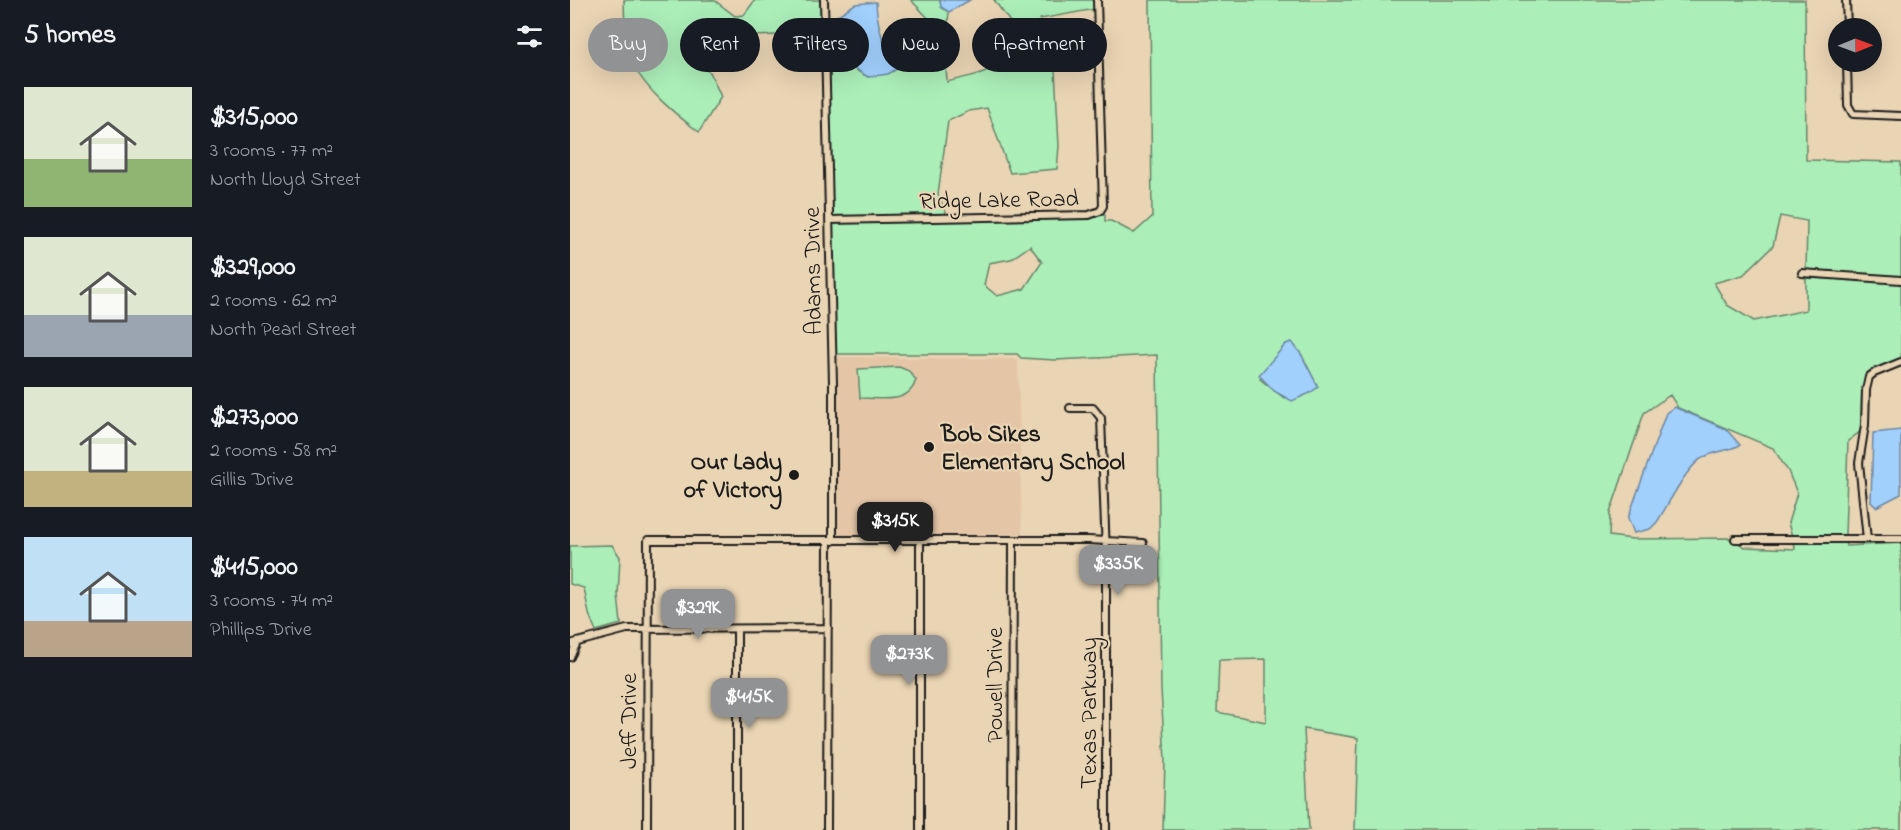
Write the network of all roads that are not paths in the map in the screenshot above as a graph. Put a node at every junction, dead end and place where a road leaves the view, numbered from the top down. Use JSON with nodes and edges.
{"nodes":[{"id":1,"x":824,"y":0,"type":"edge"},
{"id":2,"x":1097,"y":0,"type":"edge"},
{"id":3,"x":1846,"y":0,"type":"edge"},
{"id":4,"x":1847,"y":18,"type":"edge"},
{"id":5,"x":1847,"y":72,"type":"edge"},
{"id":6,"x":1901,"y":116,"type":"edge"},
{"id":7,"x":829,"y":220,"type":"junction"},
{"id":8,"x":1802,"y":273,"type":"dead end"},
{"id":9,"x":1901,"y":280,"type":"edge"},
{"id":10,"x":1901,"y":362,"type":"edge"},
{"id":11,"x":1070,"y":408,"type":"dead end"},
{"id":12,"x":1735,"y":539,"type":"dead end"},
{"id":13,"x":1867,"y":539,"type":"junction"},
{"id":14,"x":1901,"y":539,"type":"edge"},
{"id":15,"x":1013,"y":540,"type":"junction"},
{"id":16,"x":830,"y":541,"type":"junction"},
{"id":17,"x":920,"y":541,"type":"junction"},
{"id":18,"x":1104,"y":541,"type":"junction"},
{"id":19,"x":1143,"y":543,"type":"dead end"},
{"id":20,"x":646,"y":628,"type":"junction"},
{"id":21,"x":828,"y":628,"type":"junction"},
{"id":22,"x":738,"y":629,"type":"junction"},
{"id":23,"x":573,"y":643,"type":"edge"},
{"id":24,"x":570,"y":657,"type":"edge"},
{"id":25,"x":647,"y":830,"type":"edge"},
{"id":26,"x":737,"y":830,"type":"edge"},
{"id":27,"x":827,"y":830,"type":"edge"},
{"id":28,"x":920,"y":830,"type":"edge"},
{"id":29,"x":1012,"y":830,"type":"edge"},
{"id":30,"x":1106,"y":830,"type":"edge"}],
"edges":[{"from":1,"to":7,"type":"street","name":"Adams Drive"},
{"from":2,"to":7,"type":"street","name":"Ridge Lake Road"},
{"from":3,"to":4,"type":"street"},
{"from":5,"to":6,"type":"street"},
{"from":7,"to":16,"type":"street","name":"Adams Drive"},
{"from":8,"to":9,"type":"street"},
{"from":10,"to":13,"type":"street"},
{"from":11,"to":18,"type":"street","name":"Texas Parkway"},
{"from":12,"to":13,"type":"street"},
{"from":13,"to":14,"type":"street"},
{"from":15,"to":17,"type":"street"},
{"from":15,"to":18,"type":"street"},
{"from":15,"to":29,"type":"street","name":"Powell Drive"},
{"from":16,"to":17,"type":"street"},
{"from":16,"to":20,"type":"street","name":"Jeff Drive"},
{"from":16,"to":21,"type":"street","name":"Adams Drive"},
{"from":17,"to":28,"type":"street"},
{"from":18,"to":19,"type":"street"},
{"from":18,"to":30,"type":"street","name":"Texas Parkway"},
{"from":20,"to":22,"type":"street"},
{"from":20,"to":23,"type":"street"},
{"from":20,"to":25,"type":"street","name":"Jeff Drive"},
{"from":21,"to":22,"type":"street"},
{"from":21,"to":27,"type":"street","name":"Adams Drive"},
{"from":22,"to":26,"type":"street"},
{"from":23,"to":24,"type":"street"}]}
